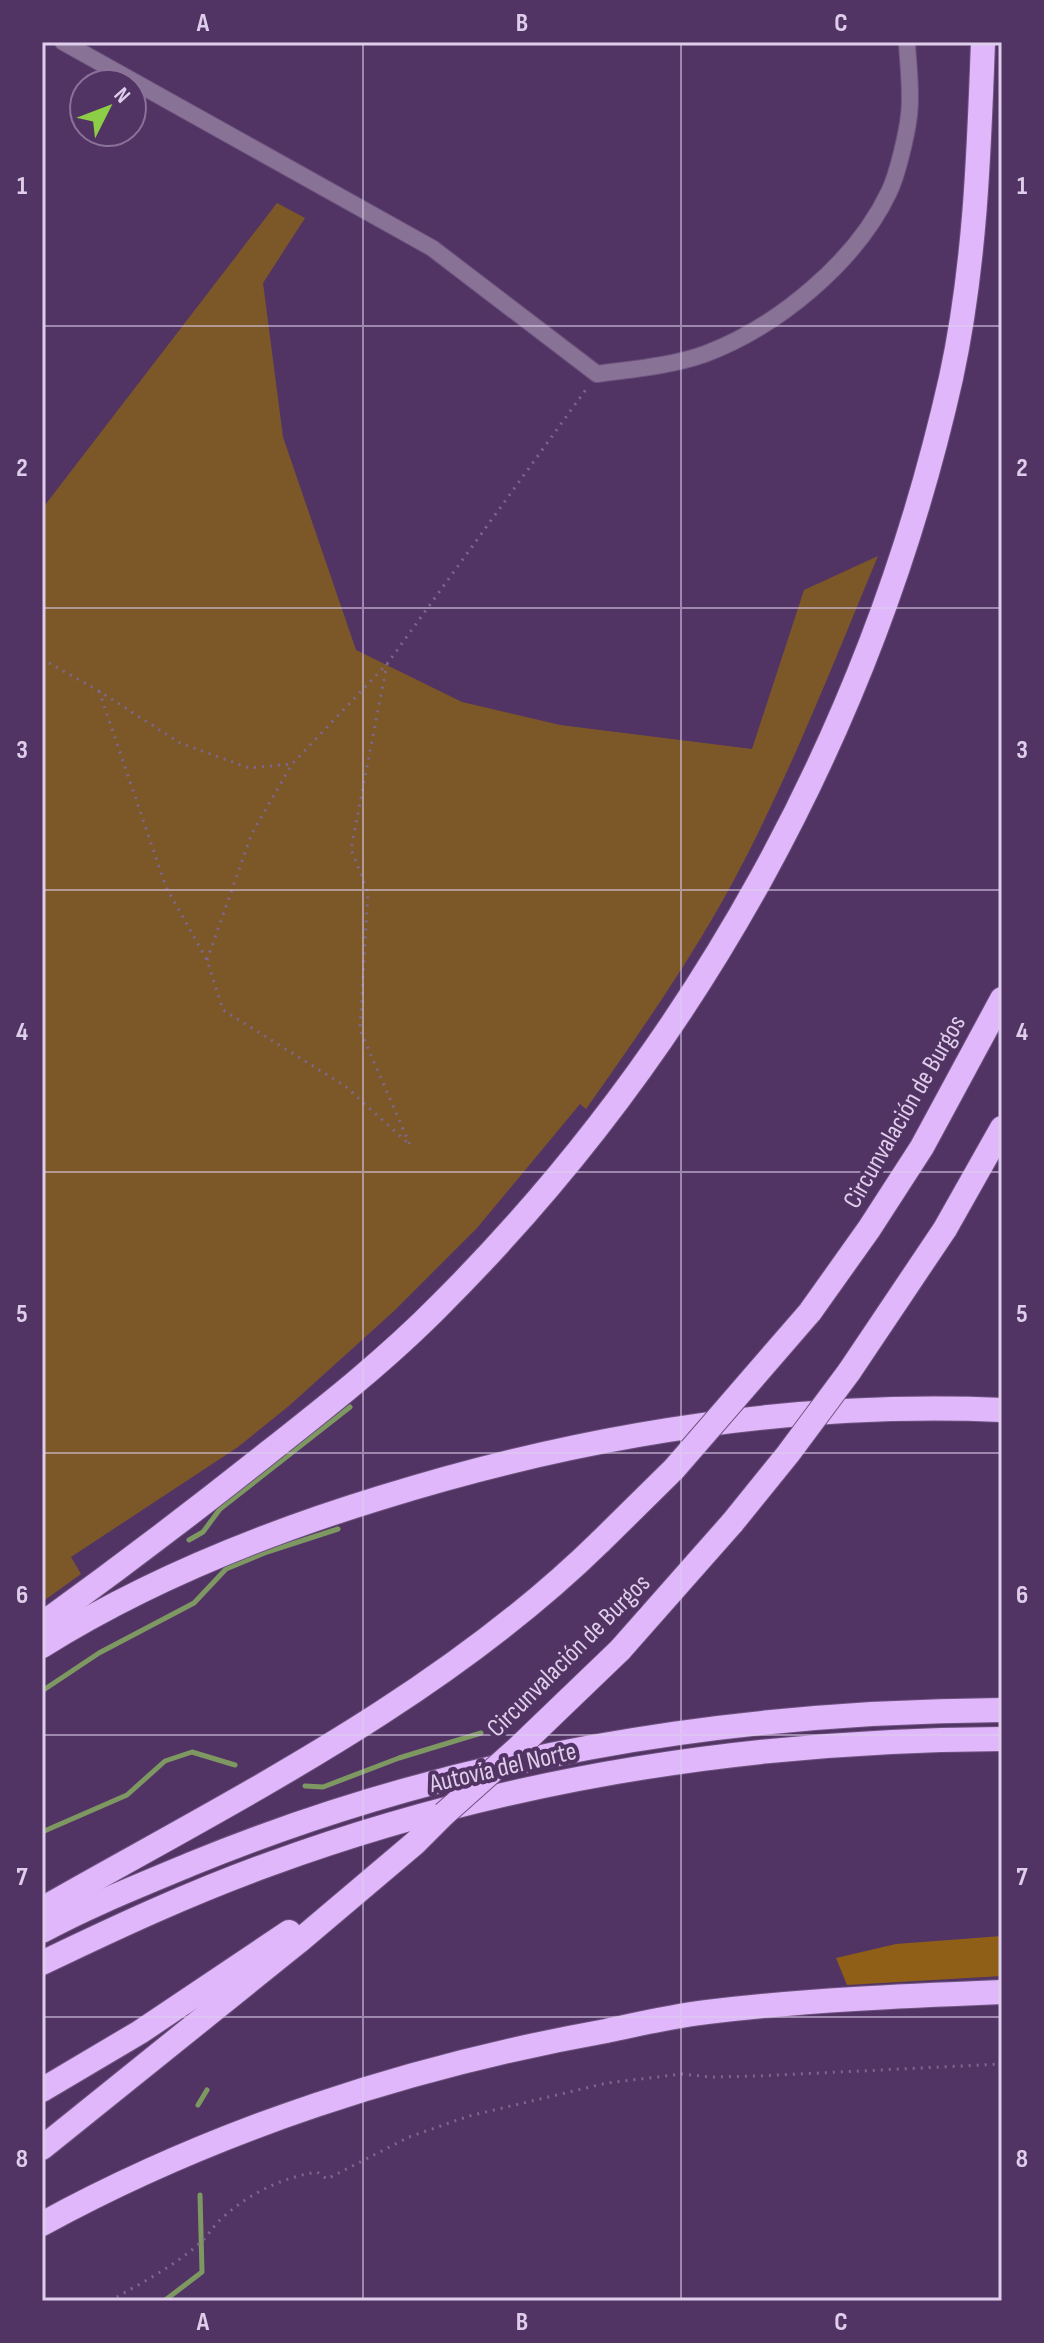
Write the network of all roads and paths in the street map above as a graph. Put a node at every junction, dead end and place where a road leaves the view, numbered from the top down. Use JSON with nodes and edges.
{"nodes":[{"id":1,"x":63,"y":42,"type":"edge"},
{"id":2,"x":907,"y":42,"type":"edge"},
{"id":3,"x":983,"y":42,"type":"edge"},
{"id":4,"x":597,"y":374,"type":"junction"},
{"id":5,"x":42,"y":659,"type":"edge"},
{"id":6,"x":387,"y":664,"type":"junction"},
{"id":7,"x":99,"y":691,"type":"junction"},
{"id":8,"x":292,"y":764,"type":"junction"},
{"id":9,"x":207,"y":960,"type":"junction"},
{"id":10,"x":1002,"y":999,"type":"edge"},
{"id":11,"x":1002,"y":1128,"type":"edge"},
{"id":12,"x":1002,"y":1410,"type":"edge"},
{"id":13,"x":42,"y":1624,"type":"edge"},
{"id":14,"x":42,"y":1646,"type":"edge"},
{"id":15,"x":1002,"y":1710,"type":"edge"},
{"id":16,"x":1002,"y":1739,"type":"edge"},
{"id":17,"x":444,"y":1814,"type":"junction"},
{"id":18,"x":42,"y":1909,"type":"edge"},
{"id":19,"x":42,"y":1931,"type":"edge"},
{"id":20,"x":42,"y":1963,"type":"edge"},
{"id":21,"x":1002,"y":1992,"type":"edge"},
{"id":22,"x":1002,"y":2064,"type":"edge"},
{"id":23,"x":42,"y":2090,"type":"edge"},
{"id":24,"x":42,"y":2148,"type":"edge"},
{"id":25,"x":42,"y":2224,"type":"edge"},
{"id":26,"x":110,"y":2301,"type":"edge"}],
"edges":[{"from":1,"to":4,"type":"street"},
{"from":2,"to":4,"type":"street"},
{"from":3,"to":13,"type":"highway"},
{"from":4,"to":6,"type":"path"},
{"from":5,"to":7,"type":"path"},
{"from":6,"to":8,"type":"path"},
{"from":6,"to":9,"type":"path"},
{"from":7,"to":8,"type":"path"},
{"from":7,"to":9,"type":"path"},
{"from":8,"to":9,"type":"path"},
{"from":10,"to":18,"type":"highway","name":"Circunvalación de Burgos","bridge":true},
{"from":11,"to":17,"type":"highway","name":"Circunvalación de Burgos","bridge":true},
{"from":12,"to":14,"type":"highway"},
{"from":15,"to":19,"type":"highway","name":"Autovía del Norte"},
{"from":16,"to":20,"type":"highway","name":"Autovía del Norte"},
{"from":17,"to":23,"type":"highway","name":"Circunvalación de Burgos"},
{"from":17,"to":24,"type":"highway"},
{"from":21,"to":25,"type":"highway"},
{"from":22,"to":26,"type":"path"}]}
